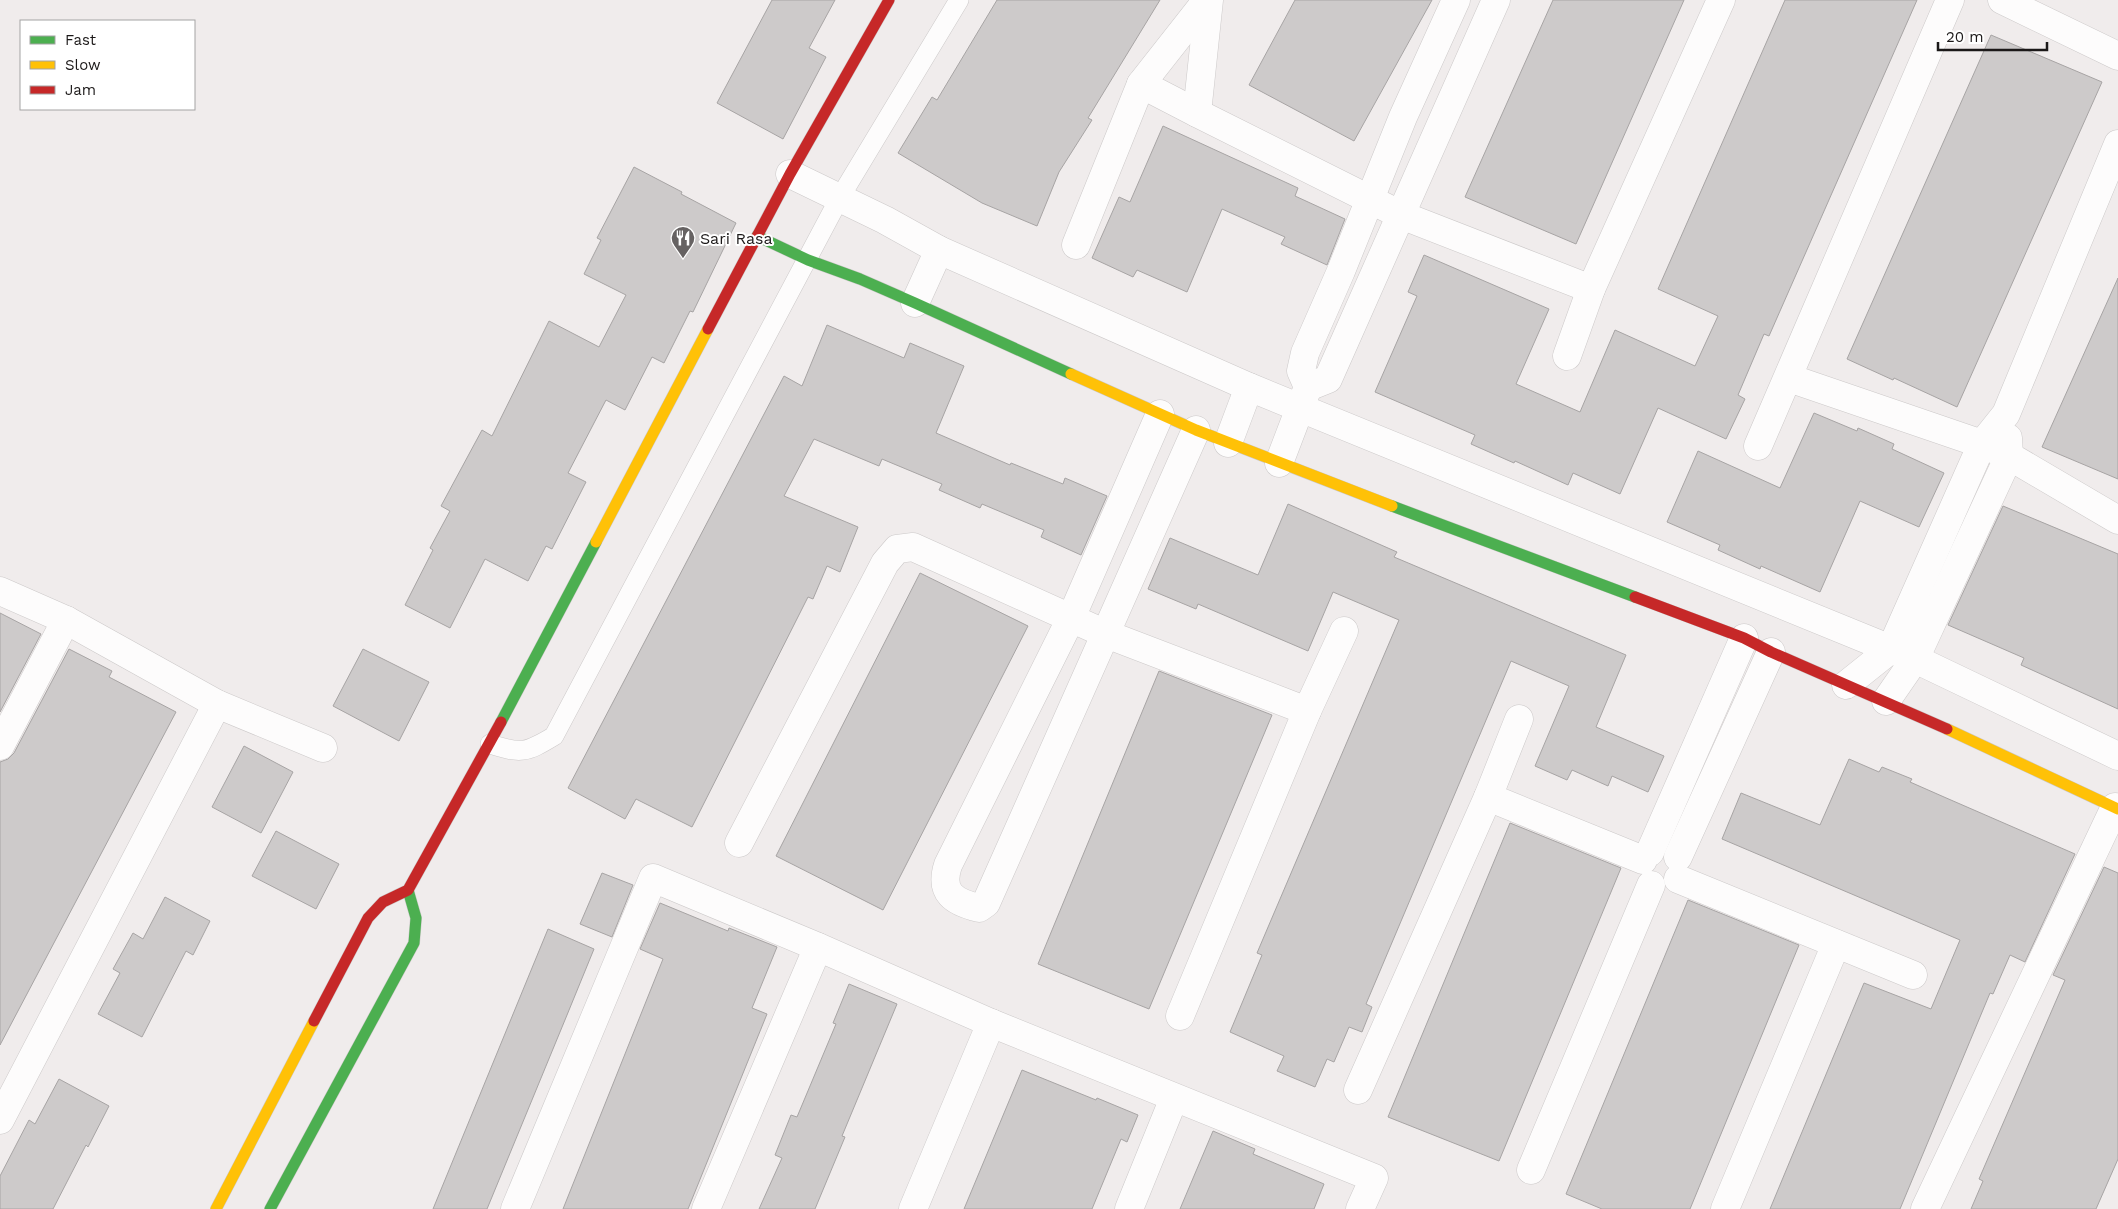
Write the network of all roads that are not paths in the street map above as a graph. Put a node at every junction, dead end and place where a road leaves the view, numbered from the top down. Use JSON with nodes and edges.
{"nodes":[{"id":1,"x":889,"y":0,"type":"edge"},
{"id":2,"x":958,"y":0,"type":"edge"},
{"id":3,"x":1208,"y":0,"type":"edge"},
{"id":4,"x":1456,"y":0,"type":"edge"},
{"id":5,"x":1496,"y":0,"type":"edge"},
{"id":6,"x":1721,"y":0,"type":"edge"},
{"id":7,"x":1950,"y":0,"type":"edge"},
{"id":8,"x":2002,"y":0,"type":"edge"},
{"id":9,"x":2118,"y":56,"type":"edge"},
{"id":10,"x":1141,"y":84,"type":"junction"},
{"id":11,"x":1196,"y":114,"type":"junction"},
{"id":12,"x":1403,"y":117,"type":"junction"},
{"id":13,"x":1438,"y":130,"type":"junction"},
{"id":14,"x":2118,"y":144,"type":"edge"},
{"id":15,"x":790,"y":174,"type":"junction"},
{"id":16,"x":839,"y":199,"type":"junction"},
{"id":17,"x":1370,"y":200,"type":"junction"},
{"id":18,"x":1400,"y":215,"type":"junction"},
{"id":19,"x":757,"y":236,"type":"junction"},
{"id":20,"x":1076,"y":245,"type":"dead end"},
{"id":21,"x":939,"y":250,"type":"junction"},
{"id":22,"x":808,"y":260,"type":"junction"},
{"id":23,"x":1341,"y":271,"type":"junction"},
{"id":24,"x":1371,"y":284,"type":"junction"},
{"id":25,"x":1591,"y":289,"type":"junction"},
{"id":26,"x":915,"y":303,"type":"junction"},
{"id":27,"x":1566,"y":356,"type":"dead end"},
{"id":28,"x":1789,"y":378,"type":"junction"},
{"id":29,"x":1249,"y":387,"type":"junction"},
{"id":30,"x":1304,"y":397,"type":"junction"},
{"id":31,"x":1160,"y":414,"type":"junction"},
{"id":32,"x":2006,"y":414,"type":"junction"},
{"id":33,"x":1196,"y":430,"type":"junction"},
{"id":34,"x":1228,"y":443,"type":"junction"},
{"id":35,"x":1982,"y":444,"type":"junction"},
{"id":36,"x":1758,"y":446,"type":"dead end"},
{"id":37,"x":2009,"y":456,"type":"junction"},
{"id":38,"x":1279,"y":464,"type":"junction"},
{"id":39,"x":2118,"y":520,"type":"edge"},
{"id":40,"x":0,"y":590,"type":"edge"},
{"id":41,"x":1071,"y":618,"type":"junction"},
{"id":42,"x":66,"y":620,"type":"junction"},
{"id":43,"x":1344,"y":631,"type":"dead end"},
{"id":44,"x":1106,"y":634,"type":"junction"},
{"id":45,"x":1744,"y":638,"type":"junction"},
{"id":46,"x":1771,"y":652,"type":"junction"},
{"id":47,"x":1902,"y":654,"type":"junction"},
{"id":48,"x":1846,"y":685,"type":"junction"},
{"id":49,"x":1886,"y":701,"type":"junction"},
{"id":50,"x":217,"y":704,"type":"junction"},
{"id":51,"x":1307,"y":711,"type":"junction"},
{"id":52,"x":1519,"y":720,"type":"dead end"},
{"id":53,"x":490,"y":744,"type":"junction"},
{"id":54,"x":0,"y":746,"type":"edge"},
{"id":55,"x":323,"y":748,"type":"dead end"},
{"id":56,"x":2118,"y":756,"type":"edge"},
{"id":57,"x":1488,"y":797,"type":"junction"},
{"id":58,"x":2116,"y":808,"type":"edge"},
{"id":59,"x":739,"y":843,"type":"dead end"},
{"id":60,"x":1647,"y":856,"type":"junction"},
{"id":61,"x":1678,"y":868,"type":"junction"},
{"id":62,"x":1651,"y":885,"type":"junction"},
{"id":63,"x":408,"y":890,"type":"junction"},
{"id":64,"x":1836,"y":944,"type":"junction"},
{"id":65,"x":818,"y":947,"type":"junction"},
{"id":66,"x":1913,"y":975,"type":"dead end"},
{"id":67,"x":1180,"y":1016,"type":"dead end"},
{"id":68,"x":991,"y":1023,"type":"junction"},
{"id":69,"x":1358,"y":1090,"type":"dead end"},
{"id":70,"x":1174,"y":1098,"type":"junction"},
{"id":71,"x":0,"y":1120,"type":"edge"},
{"id":72,"x":1531,"y":1170,"type":"dead end"},
{"id":73,"x":216,"y":1209,"type":"edge"},
{"id":74,"x":270,"y":1209,"type":"edge"},
{"id":75,"x":515,"y":1209,"type":"edge"},
{"id":76,"x":706,"y":1209,"type":"edge"},
{"id":77,"x":914,"y":1209,"type":"edge"},
{"id":78,"x":1129,"y":1209,"type":"edge"},
{"id":79,"x":1360,"y":1209,"type":"edge"},
{"id":80,"x":1725,"y":1209,"type":"edge"},
{"id":81,"x":1925,"y":1209,"type":"edge"}],
"edges":[{"from":1,"to":15,"type":"street"},
{"from":2,"to":16,"type":"lane"},
{"from":3,"to":10,"type":"street"},
{"from":3,"to":11,"type":"street"},
{"from":4,"to":12,"type":"street"},
{"from":5,"to":13,"type":"street"},
{"from":6,"to":25,"type":"street"},
{"from":7,"to":28,"type":"street"},
{"from":8,"to":9,"type":"street"},
{"from":10,"to":11,"type":"street"},
{"from":10,"to":20,"type":"street"},
{"from":11,"to":17,"type":"street"},
{"from":12,"to":13,"type":"street"},
{"from":12,"to":17,"type":"street"},
{"from":13,"to":18,"type":"street"},
{"from":14,"to":32,"type":"street"},
{"from":15,"to":16,"type":"street"},
{"from":15,"to":19,"type":"street"},
{"from":16,"to":21,"type":"street"},
{"from":16,"to":22,"type":"lane"},
{"from":17,"to":18,"type":"street"},
{"from":17,"to":23,"type":"street"},
{"from":18,"to":24,"type":"street"},
{"from":18,"to":25,"type":"street"},
{"from":19,"to":22,"type":"street"},
{"from":19,"to":53,"type":"street"},
{"from":21,"to":26,"type":"street"},
{"from":21,"to":29,"type":"street"},
{"from":22,"to":26,"type":"street"},
{"from":22,"to":53,"type":"lane"},
{"from":23,"to":24,"type":"street"},
{"from":23,"to":30,"type":"street"},
{"from":24,"to":30,"type":"street"},
{"from":25,"to":27,"type":"street"},
{"from":26,"to":31,"type":"street"},
{"from":28,"to":35,"type":"street"},
{"from":28,"to":36,"type":"street"},
{"from":29,"to":30,"type":"street"},
{"from":29,"to":34,"type":"street"},
{"from":30,"to":38,"type":"street"},
{"from":30,"to":47,"type":"street"},
{"from":31,"to":33,"type":"street"},
{"from":31,"to":41,"type":"street"},
{"from":32,"to":35,"type":"street"},
{"from":32,"to":37,"type":"street"},
{"from":33,"to":34,"type":"street"},
{"from":33,"to":44,"type":"street"},
{"from":34,"to":38,"type":"street"},
{"from":35,"to":37,"type":"street"},
{"from":35,"to":47,"type":"street"},
{"from":37,"to":39,"type":"street"},
{"from":37,"to":47,"type":"street"},
{"from":38,"to":45,"type":"street"},
{"from":40,"to":42,"type":"street"},
{"from":41,"to":44,"type":"street"},
{"from":41,"to":44,"type":"street"},
{"from":41,"to":59,"type":"street"},
{"from":42,"to":50,"type":"street"},
{"from":42,"to":54,"type":"street"},
{"from":43,"to":51,"type":"street"},
{"from":44,"to":51,"type":"street"},
{"from":45,"to":46,"type":"street"},
{"from":45,"to":60,"type":"street"},
{"from":46,"to":48,"type":"street"},
{"from":46,"to":61,"type":"street"},
{"from":47,"to":48,"type":"street"},
{"from":47,"to":49,"type":"street"},
{"from":47,"to":56,"type":"street"},
{"from":48,"to":49,"type":"street"},
{"from":49,"to":58,"type":"street"},
{"from":50,"to":55,"type":"street"},
{"from":50,"to":71,"type":"street"},
{"from":51,"to":67,"type":"street"},
{"from":52,"to":57,"type":"street"},
{"from":53,"to":63,"type":"street"},
{"from":57,"to":60,"type":"street"},
{"from":57,"to":69,"type":"street"},
{"from":58,"to":81,"type":"street"},
{"from":60,"to":61,"type":"street"},
{"from":60,"to":62,"type":"street"},
{"from":61,"to":62,"type":"street"},
{"from":61,"to":64,"type":"street"},
{"from":62,"to":72,"type":"street"},
{"from":63,"to":73,"type":"street"},
{"from":63,"to":74,"type":"street"},
{"from":64,"to":66,"type":"street"},
{"from":64,"to":80,"type":"street"},
{"from":65,"to":68,"type":"street"},
{"from":65,"to":75,"type":"street"},
{"from":65,"to":76,"type":"street"},
{"from":68,"to":70,"type":"street"},
{"from":68,"to":77,"type":"street"},
{"from":70,"to":78,"type":"street"},
{"from":70,"to":79,"type":"street"}]}
